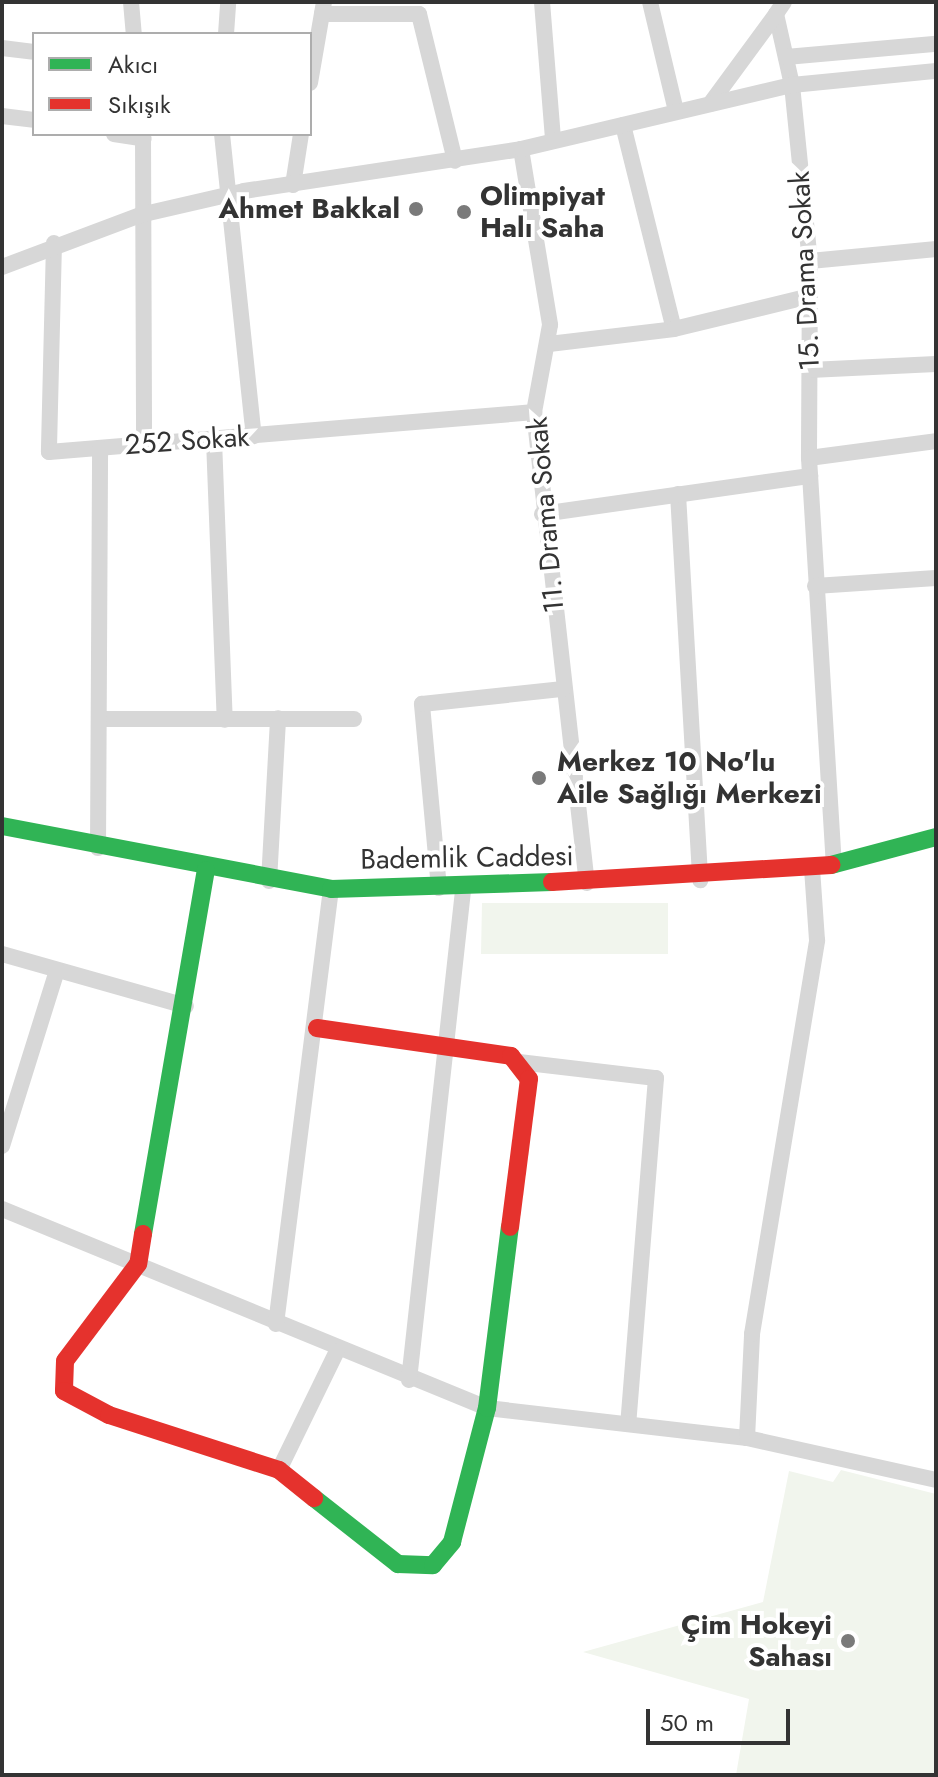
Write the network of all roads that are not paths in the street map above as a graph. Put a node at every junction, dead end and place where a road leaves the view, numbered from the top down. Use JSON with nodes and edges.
{"nodes":[{"id":1,"x":131,"y":2,"type":"edge"},
{"id":2,"x":228,"y":2,"type":"edge"},
{"id":3,"x":542,"y":2,"type":"edge"},
{"id":4,"x":650,"y":2,"type":"edge"},
{"id":5,"x":323,"y":8,"type":"edge"},
{"id":6,"x":780,"y":8,"type":"edge"},
{"id":7,"x":134,"y":32,"type":"edge"},
{"id":8,"x":226,"y":32,"type":"edge"},
{"id":9,"x":936,"y":44,"type":"edge"},
{"id":10,"x":2,"y":48,"type":"edge"},
{"id":11,"x":32,"y":52,"type":"edge"},
{"id":12,"x":786,"y":57,"type":"junction"},
{"id":13,"x":312,"y":71,"type":"edge"},
{"id":14,"x":936,"y":71,"type":"edge"},
{"id":15,"x":792,"y":85,"type":"junction"},
{"id":16,"x":710,"y":104,"type":"junction"},
{"id":17,"x":676,"y":111,"type":"junction"},
{"id":18,"x":2,"y":116,"type":"edge"},
{"id":19,"x":32,"y":120,"type":"edge"},
{"id":20,"x":623,"y":125,"type":"junction"},
{"id":21,"x":301,"y":136,"type":"edge"},
{"id":22,"x":144,"y":137,"type":"edge"},
{"id":23,"x":553,"y":140,"type":"junction"},
{"id":24,"x":221,"y":142,"type":"edge"},
{"id":25,"x":521,"y":149,"type":"junction"},
{"id":26,"x":455,"y":161,"type":"junction"},
{"id":27,"x":293,"y":185,"type":"junction"},
{"id":28,"x":226,"y":195,"type":"junction"},
{"id":29,"x":140,"y":215,"type":"junction"},
{"id":30,"x":54,"y":243,"type":"junction"},
{"id":31,"x":936,"y":249,"type":"edge"},
{"id":32,"x":810,"y":261,"type":"junction"},
{"id":33,"x":2,"y":267,"type":"edge"},
{"id":34,"x":810,"y":296,"type":"junction"},
{"id":35,"x":674,"y":329,"type":"junction"},
{"id":36,"x":549,"y":344,"type":"junction"},
{"id":37,"x":936,"y":364,"type":"edge"},
{"id":38,"x":810,"y":370,"type":"junction"},
{"id":39,"x":534,"y":412,"type":"junction"},
{"id":40,"x":254,"y":436,"type":"junction"},
{"id":41,"x":214,"y":440,"type":"junction"},
{"id":42,"x":936,"y":441,"type":"edge"},
{"id":43,"x":144,"y":443,"type":"junction"},
{"id":44,"x":100,"y":448,"type":"junction"},
{"id":45,"x":809,"y":458,"type":"junction"},
{"id":46,"x":810,"y":476,"type":"junction"},
{"id":47,"x":678,"y":494,"type":"junction"},
{"id":48,"x":542,"y":514,"type":"junction"},
{"id":49,"x":936,"y":578,"type":"edge"},
{"id":50,"x":815,"y":586,"type":"junction"},
{"id":51,"x":563,"y":689,"type":"junction"},
{"id":52,"x":278,"y":718,"type":"junction"},
{"id":53,"x":104,"y":719,"type":"junction"},
{"id":54,"x":354,"y":719,"type":"dead end"},
{"id":55,"x":225,"y":720,"type":"junction"},
{"id":56,"x":2,"y":826,"type":"edge"},
{"id":57,"x":936,"y":837,"type":"edge"},
{"id":58,"x":98,"y":848,"type":"junction"},
{"id":59,"x":834,"y":865,"type":"junction"},
{"id":60,"x":812,"y":868,"type":"junction"},
{"id":61,"x":206,"y":870,"type":"junction"},
{"id":62,"x":700,"y":880,"type":"junction"},
{"id":63,"x":269,"y":881,"type":"junction"},
{"id":64,"x":587,"y":883,"type":"junction"},
{"id":65,"x":439,"y":888,"type":"junction"},
{"id":66,"x":463,"y":888,"type":"junction"},
{"id":67,"x":331,"y":889,"type":"junction"},
{"id":68,"x":2,"y":954,"type":"edge"},
{"id":69,"x":57,"y":970,"type":"junction"},
{"id":70,"x":186,"y":1006,"type":"junction"},
{"id":71,"x":317,"y":1028,"type":"junction"},
{"id":72,"x":451,"y":1043,"type":"junction"},
{"id":73,"x":519,"y":1062,"type":"junction"},
{"id":74,"x":2,"y":1146,"type":"edge"},
{"id":75,"x":2,"y":1209,"type":"edge"},
{"id":76,"x":138,"y":1264,"type":"junction"},
{"id":77,"x":276,"y":1324,"type":"junction"},
{"id":78,"x":337,"y":1351,"type":"junction"},
{"id":79,"x":409,"y":1380,"type":"junction"},
{"id":80,"x":487,"y":1408,"type":"junction"},
{"id":81,"x":628,"y":1424,"type":"junction"},
{"id":82,"x":747,"y":1438,"type":"junction"},
{"id":83,"x":279,"y":1470,"type":"junction"},
{"id":84,"x":936,"y":1480,"type":"edge"}],
"edges":[{"from":1,"to":7,"type":"street"},
{"from":2,"to":8,"type":"street"},
{"from":3,"to":23,"type":"street"},
{"from":4,"to":17,"type":"street"},
{"from":5,"to":13,"type":"street"},
{"from":5,"to":26,"type":"street"},
{"from":6,"to":12,"type":"street","name":"15. Drama Sokak"},
{"from":6,"to":16,"type":"street"},
{"from":9,"to":12,"type":"street"},
{"from":10,"to":11,"type":"street"},
{"from":12,"to":15,"type":"street","name":"15. Drama Sokak"},
{"from":14,"to":15,"type":"street"},
{"from":15,"to":16,"type":"street"},
{"from":15,"to":32,"type":"street","name":"15. Drama Sokak"},
{"from":16,"to":17,"type":"street"},
{"from":17,"to":20,"type":"street"},
{"from":18,"to":19,"type":"street"},
{"from":20,"to":23,"type":"street"},
{"from":20,"to":35,"type":"street"},
{"from":21,"to":27,"type":"street"},
{"from":22,"to":29,"type":"street"},
{"from":23,"to":25,"type":"street"},
{"from":24,"to":28,"type":"street"},
{"from":25,"to":26,"type":"street"},
{"from":25,"to":36,"type":"street","name":"11. Drama Sokak"},
{"from":26,"to":27,"type":"street"},
{"from":27,"to":28,"type":"street"},
{"from":28,"to":29,"type":"street"},
{"from":28,"to":40,"type":"street"},
{"from":29,"to":30,"type":"street"},
{"from":29,"to":43,"type":"street"},
{"from":30,"to":33,"type":"street"},
{"from":30,"to":44,"type":"street","name":"252 Sokak"},
{"from":31,"to":32,"type":"street"},
{"from":32,"to":34,"type":"street","name":"15. Drama Sokak"},
{"from":34,"to":35,"type":"street"},
{"from":34,"to":38,"type":"street","name":"15. Drama Sokak"},
{"from":35,"to":36,"type":"street"},
{"from":36,"to":39,"type":"street","name":"11. Drama Sokak"},
{"from":37,"to":38,"type":"street"},
{"from":38,"to":45,"type":"street","name":"15. Drama Sokak"},
{"from":39,"to":40,"type":"street","name":"252 Sokak"},
{"from":39,"to":48,"type":"street","name":"11. Drama Sokak"},
{"from":40,"to":41,"type":"street","name":"252 Sokak"},
{"from":41,"to":43,"type":"street","name":"252 Sokak"},
{"from":41,"to":55,"type":"street"},
{"from":42,"to":45,"type":"street"},
{"from":43,"to":44,"type":"street","name":"252 Sokak"},
{"from":44,"to":53,"type":"street"},
{"from":45,"to":46,"type":"street","name":"15. Drama Sokak"},
{"from":46,"to":47,"type":"street"},
{"from":46,"to":50,"type":"street","name":"15. Drama Sokak"},
{"from":47,"to":48,"type":"street"},
{"from":47,"to":62,"type":"street"},
{"from":48,"to":51,"type":"street","name":"11. Drama Sokak"},
{"from":49,"to":50,"type":"street"},
{"from":50,"to":59,"type":"street","name":"15. Drama Sokak"},
{"from":51,"to":64,"type":"street","name":"11. Drama Sokak"},
{"from":51,"to":65,"type":"street"},
{"from":52,"to":54,"type":"street"},
{"from":52,"to":55,"type":"street"},
{"from":52,"to":63,"type":"street"},
{"from":53,"to":55,"type":"street"},
{"from":53,"to":58,"type":"street"},
{"from":56,"to":58,"type":"street","name":"Bademlik Caddesi"},
{"from":57,"to":59,"type":"street","name":"Bademlik Caddesi"},
{"from":58,"to":61,"type":"street","name":"Bademlik Caddesi"},
{"from":59,"to":60,"type":"street","name":"Bademlik Caddesi"},
{"from":60,"to":62,"type":"street","name":"Bademlik Caddesi"},
{"from":60,"to":82,"type":"street"},
{"from":61,"to":63,"type":"street","name":"Bademlik Caddesi"},
{"from":61,"to":70,"type":"street"},
{"from":62,"to":64,"type":"street","name":"Bademlik Caddesi"},
{"from":63,"to":67,"type":"street","name":"Bademlik Caddesi"},
{"from":64,"to":66,"type":"street","name":"Bademlik Caddesi"},
{"from":65,"to":66,"type":"street","name":"Bademlik Caddesi"},
{"from":65,"to":67,"type":"street","name":"Bademlik Caddesi"},
{"from":66,"to":72,"type":"street"},
{"from":67,"to":71,"type":"street"},
{"from":68,"to":69,"type":"street"},
{"from":69,"to":70,"type":"street"},
{"from":69,"to":74,"type":"street"},
{"from":70,"to":76,"type":"street"},
{"from":71,"to":72,"type":"street"},
{"from":71,"to":77,"type":"street"},
{"from":72,"to":73,"type":"street"},
{"from":72,"to":79,"type":"street"},
{"from":73,"to":80,"type":"street"},
{"from":73,"to":81,"type":"street"},
{"from":75,"to":76,"type":"street"},
{"from":76,"to":77,"type":"street"},
{"from":76,"to":83,"type":"street"},
{"from":77,"to":78,"type":"street"},
{"from":78,"to":79,"type":"street"},
{"from":78,"to":83,"type":"street"},
{"from":79,"to":80,"type":"street"},
{"from":80,"to":81,"type":"street"},
{"from":80,"to":83,"type":"street"},
{"from":81,"to":82,"type":"street"},
{"from":82,"to":84,"type":"street"}]}
